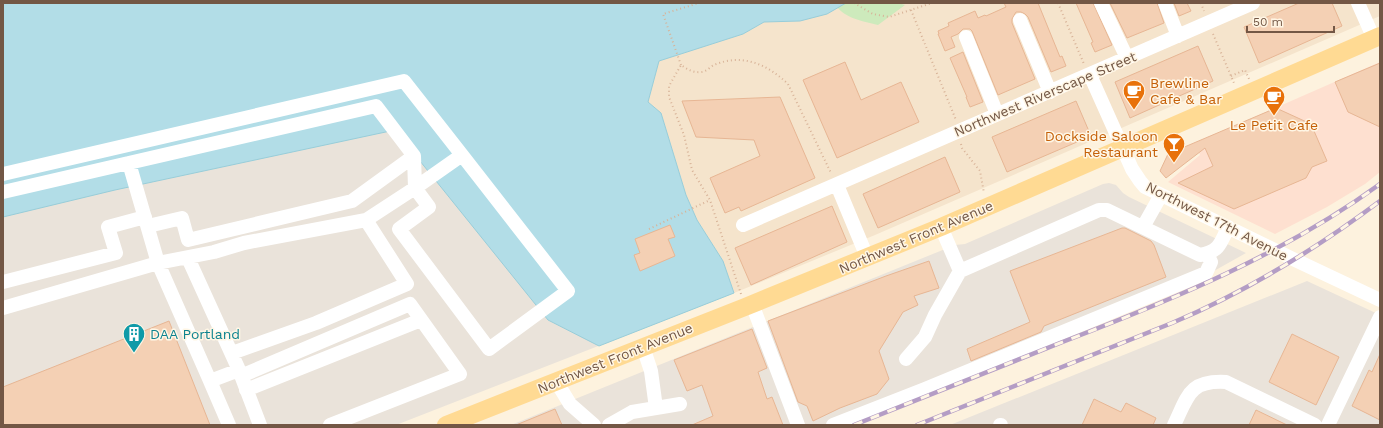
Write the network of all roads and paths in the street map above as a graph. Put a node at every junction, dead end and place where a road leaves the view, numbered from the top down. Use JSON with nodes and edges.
{"nodes":[{"id":1,"x":699,"y":3,"type":"edge"},
{"id":2,"x":854,"y":3,"type":"edge"},
{"id":3,"x":932,"y":3,"type":"edge"},
{"id":4,"x":1058,"y":3,"type":"edge"},
{"id":5,"x":1102,"y":3,"type":"edge"},
{"id":6,"x":1165,"y":3,"type":"edge"},
{"id":7,"x":1201,"y":3,"type":"edge"},
{"id":8,"x":1251,"y":3,"type":"edge"},
{"id":9,"x":1358,"y":3,"type":"edge"},
{"id":10,"x":911,"y":10,"type":"junction"},
{"id":11,"x":1020,"y":20,"type":"dead end"},
{"id":12,"x":1209,"y":22,"type":"junction"},
{"id":13,"x":1178,"y":36,"type":"junction"},
{"id":14,"x":966,"y":37,"type":"dead end"},
{"id":15,"x":1377,"y":38,"type":"edge"},
{"id":16,"x":1127,"y":58,"type":"junction"},
{"id":17,"x":681,"y":65,"type":"junction"},
{"id":18,"x":1090,"y":75,"type":"junction"},
{"id":19,"x":1233,"y":80,"type":"dead end"},
{"id":20,"x":1050,"y":92,"type":"junction"},
{"id":21,"x":997,"y":114,"type":"junction"},
{"id":22,"x":958,"y":131,"type":"junction"},
{"id":23,"x":1123,"y":148,"type":"junction"},
{"id":24,"x":462,"y":155,"type":"junction"},
{"id":25,"x":414,"y":156,"type":"junction"},
{"id":26,"x":129,"y":163,"type":"junction"},
{"id":27,"x":3,"y":174,"type":"edge"},
{"id":28,"x":837,"y":185,"type":"junction"},
{"id":29,"x":415,"y":188,"type":"junction"},
{"id":30,"x":3,"y":192,"type":"edge"},
{"id":31,"x":1160,"y":195,"type":"junction"},
{"id":32,"x":710,"y":200,"type":"junction"},
{"id":33,"x":985,"y":208,"type":"junction"},
{"id":34,"x":366,"y":220,"type":"junction"},
{"id":35,"x":146,"y":222,"type":"junction"},
{"id":36,"x":743,"y":225,"type":"dead end"},
{"id":37,"x":941,"y":227,"type":"junction"},
{"id":38,"x":1143,"y":227,"type":"junction"},
{"id":39,"x":1228,"y":227,"type":"junction"},
{"id":40,"x":649,"y":229,"type":"dead end"},
{"id":41,"x":1207,"y":254,"type":"junction"},
{"id":42,"x":867,"y":257,"type":"junction"},
{"id":43,"x":188,"y":258,"type":"junction"},
{"id":44,"x":158,"y":263,"type":"junction"},
{"id":45,"x":960,"y":271,"type":"junction"},
{"id":46,"x":3,"y":282,"type":"edge"},
{"id":47,"x":1380,"y":300,"type":"edge"},
{"id":48,"x":748,"y":305,"type":"junction"},
{"id":49,"x":3,"y":308,"type":"edge"},
{"id":50,"x":1380,"y":317,"type":"edge"},
{"id":51,"x":421,"y":320,"type":"junction"},
{"id":52,"x":643,"y":347,"type":"junction"},
{"id":53,"x":232,"y":353,"type":"junction"},
{"id":54,"x":906,"y":359,"type":"dead end"},
{"id":55,"x":240,"y":373,"type":"junction"},
{"id":56,"x":210,"y":381,"type":"junction"},
{"id":57,"x":556,"y":381,"type":"junction"},
{"id":58,"x":246,"y":390,"type":"junction"},
{"id":59,"x":680,"y":404,"type":"dead end"},
{"id":60,"x":656,"y":408,"type":"junction"},
{"id":61,"x":229,"y":425,"type":"edge"},
{"id":62,"x":260,"y":425,"type":"edge"},
{"id":63,"x":330,"y":425,"type":"edge"},
{"id":64,"x":446,"y":425,"type":"edge"},
{"id":65,"x":594,"y":425,"type":"edge"},
{"id":66,"x":609,"y":425,"type":"edge"},
{"id":67,"x":798,"y":425,"type":"edge"},
{"id":68,"x":833,"y":425,"type":"edge"},
{"id":69,"x":1174,"y":425,"type":"edge"},
{"id":70,"x":1315,"y":425,"type":"edge"},
{"id":71,"x":1328,"y":425,"type":"edge"}],
"edges":[{"from":1,"to":17,"type":"path"},
{"from":2,"to":10,"type":"path"},
{"from":3,"to":10,"type":"path"},
{"from":4,"to":18,"type":"path"},
{"from":5,"to":16,"type":"street"},
{"from":6,"to":13,"type":"street"},
{"from":7,"to":12,"type":"path"},
{"from":8,"to":12,"type":"street","name":"Northwest Riverscape Street"},
{"from":9,"to":15,"type":"street"},
{"from":10,"to":22,"type":"path"},
{"from":11,"to":20,"type":"street"},
{"from":12,"to":13,"type":"street","name":"Northwest Riverscape Street"},
{"from":12,"to":19,"type":"path"},
{"from":13,"to":16,"type":"street","name":"Northwest Riverscape Street"},
{"from":14,"to":21,"type":"street"},
{"from":15,"to":23,"type":"main road","name":"Northwest Front Avenue"},
{"from":16,"to":18,"type":"street","name":"Northwest Riverscape Street"},
{"from":17,"to":28,"type":"path"},
{"from":17,"to":32,"type":"path"},
{"from":18,"to":20,"type":"street","name":"Northwest Riverscape Street"},
{"from":18,"to":23,"type":"street","name":"Northwest 17th Avenue"},
{"from":20,"to":21,"type":"street","name":"Northwest Riverscape Street"},
{"from":21,"to":22,"type":"street","name":"Northwest Riverscape Street"},
{"from":22,"to":28,"type":"street","name":"Northwest Riverscape Street"},
{"from":22,"to":33,"type":"path"},
{"from":23,"to":31,"type":"street","name":"Northwest 17th Avenue"},
{"from":23,"to":33,"type":"main road","name":"Northwest Front Avenue"},
{"from":24,"to":27,"type":"street"},
{"from":24,"to":29,"type":"street"},
{"from":24,"to":29,"type":"street"},
{"from":25,"to":26,"type":"street"},
{"from":25,"to":29,"type":"street"},
{"from":25,"to":35,"type":"street"},
{"from":26,"to":30,"type":"street"},
{"from":26,"to":35,"type":"street"},
{"from":28,"to":36,"type":"street","name":"Northwest Riverscape Street"},
{"from":28,"to":42,"type":"street"},
{"from":29,"to":34,"type":"street"},
{"from":31,"to":38,"type":"street"},
{"from":31,"to":39,"type":"street","name":"Northwest 17th Avenue"},
{"from":32,"to":40,"type":"path"},
{"from":32,"to":48,"type":"path"},
{"from":33,"to":37,"type":"main road","name":"Northwest Front Avenue"},
{"from":34,"to":43,"type":"street"},
{"from":34,"to":53,"type":"street"},
{"from":35,"to":44,"type":"street"},
{"from":35,"to":46,"type":"street"},
{"from":37,"to":42,"type":"main road","name":"Northwest Front Avenue"},
{"from":37,"to":45,"type":"street"},
{"from":38,"to":41,"type":"street"},
{"from":38,"to":45,"type":"street"},
{"from":39,"to":41,"type":"street"},
{"from":39,"to":47,"type":"street","name":"Northwest 17th Avenue"},
{"from":41,"to":68,"type":"street"},
{"from":42,"to":48,"type":"main road","name":"Northwest Front Avenue"},
{"from":43,"to":44,"type":"street"},
{"from":43,"to":53,"type":"street"},
{"from":44,"to":49,"type":"street"},
{"from":44,"to":56,"type":"street"},
{"from":45,"to":54,"type":"street"},
{"from":48,"to":52,"type":"main road","name":"Northwest Front Avenue"},
{"from":48,"to":67,"type":"street"},
{"from":50,"to":71,"type":"street"},
{"from":51,"to":55,"type":"street"},
{"from":51,"to":58,"type":"street"},
{"from":51,"to":63,"type":"street"},
{"from":52,"to":57,"type":"main road","name":"Northwest Front Avenue"},
{"from":52,"to":60,"type":"street"},
{"from":53,"to":55,"type":"street"},
{"from":55,"to":56,"type":"street"},
{"from":55,"to":58,"type":"street"},
{"from":56,"to":61,"type":"street"},
{"from":57,"to":64,"type":"main road","name":"Northwest Front Avenue"},
{"from":57,"to":65,"type":"street"},
{"from":58,"to":62,"type":"street"},
{"from":59,"to":60,"type":"street"},
{"from":60,"to":66,"type":"street"},
{"from":69,"to":70,"type":"street"}]}
